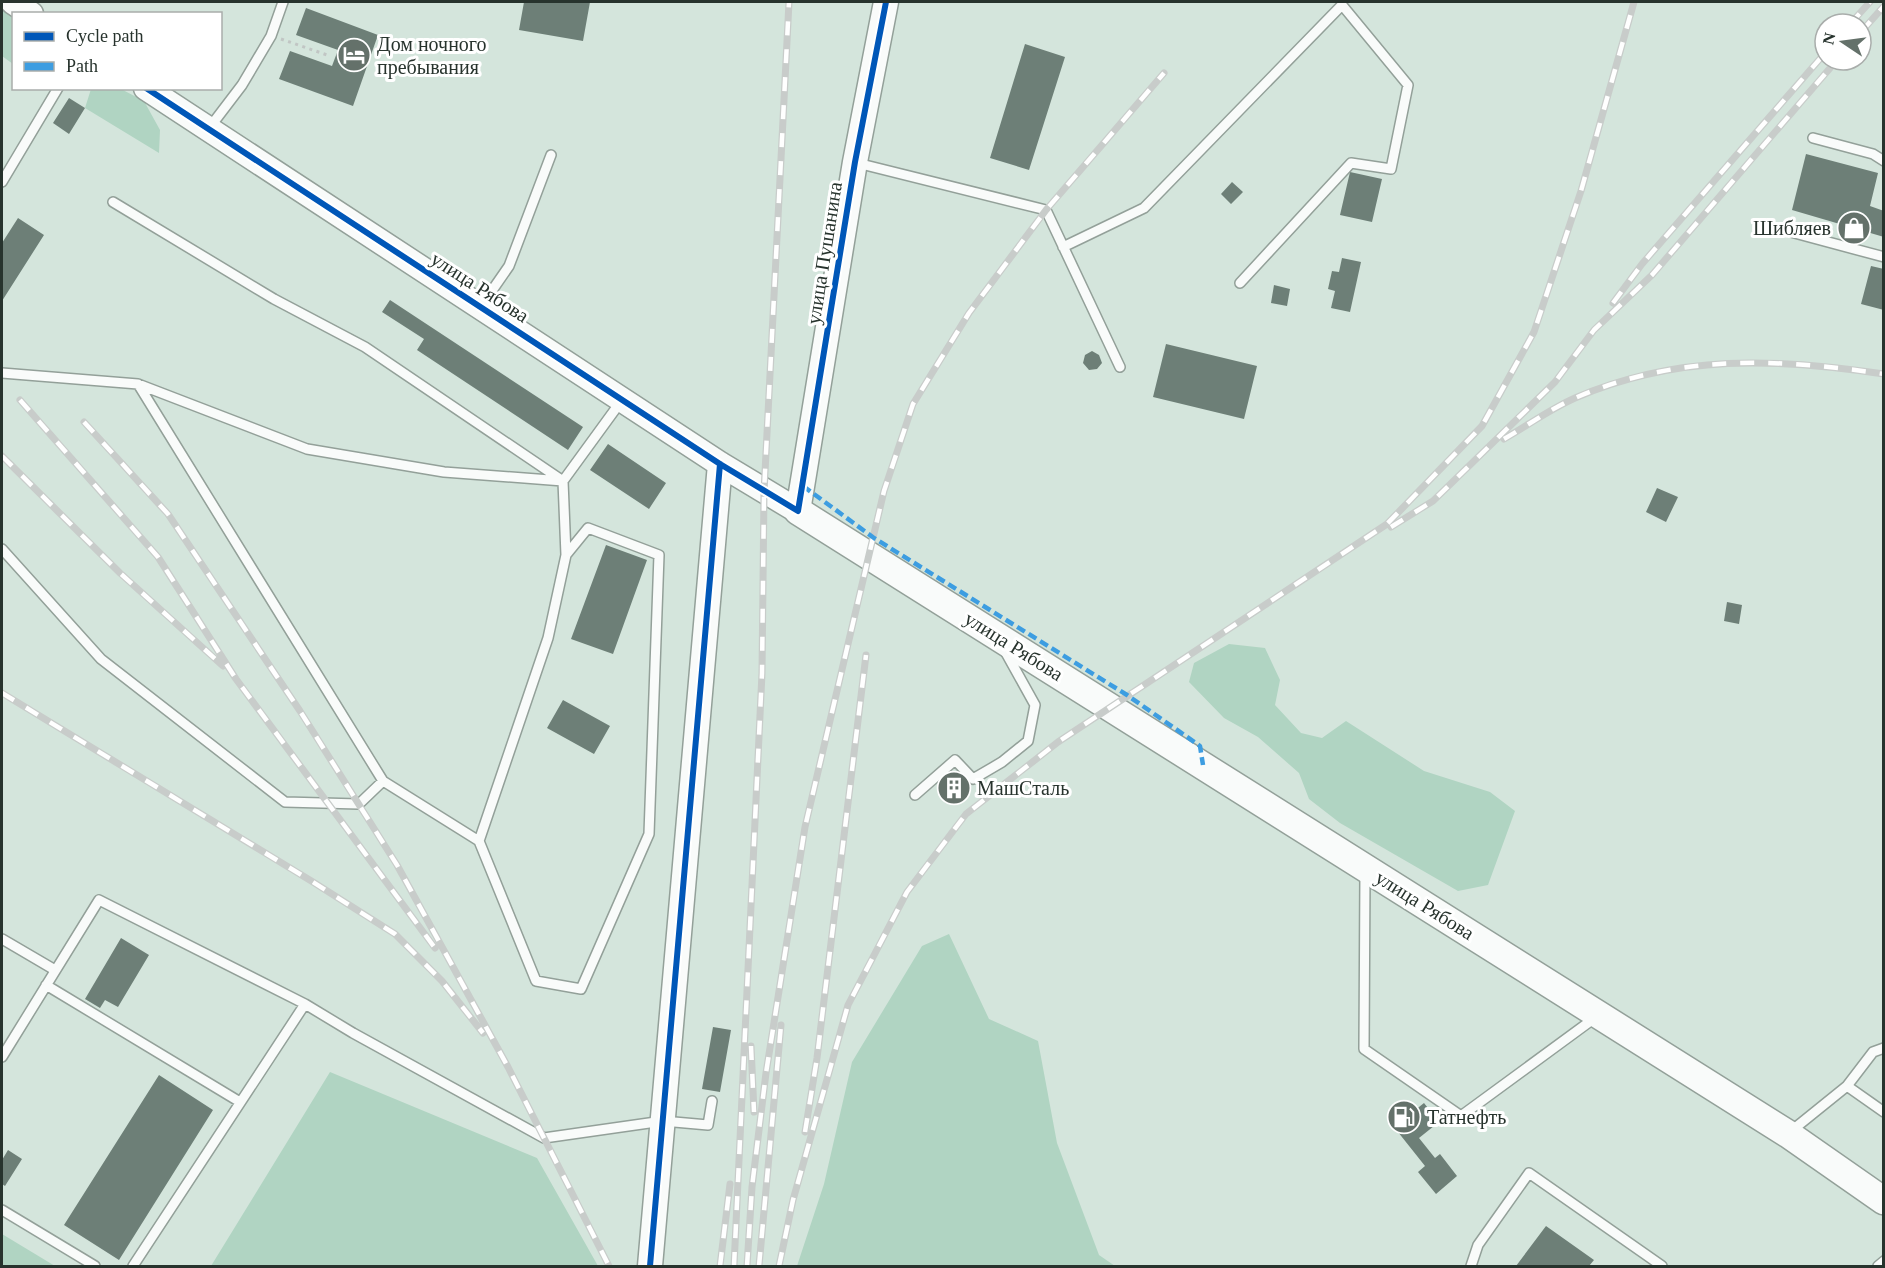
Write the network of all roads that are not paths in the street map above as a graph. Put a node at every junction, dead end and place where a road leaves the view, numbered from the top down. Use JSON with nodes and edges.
{"nodes":[{"id":1,"x":13,"y":2,"type":"edge"},
{"id":2,"x":283,"y":2,"type":"edge"},
{"id":3,"x":886,"y":2,"type":"edge"},
{"id":4,"x":28,"y":12,"type":"edge"},
{"id":5,"x":57,"y":90,"type":"edge"},
{"id":6,"x":149,"y":90,"type":"edge"},
{"id":7,"x":208,"y":129,"type":"junction"},
{"id":8,"x":1813,"y":138,"type":"dead end"},
{"id":9,"x":551,"y":154,"type":"dead end"},
{"id":10,"x":1884,"y":161,"type":"edge"},
{"id":11,"x":855,"y":162,"type":"junction"},
{"id":12,"x":2,"y":182,"type":"edge"},
{"id":13,"x":113,"y":202,"type":"dead end"},
{"id":14,"x":1787,"y":231,"type":"dead end"},
{"id":15,"x":1063,"y":247,"type":"junction"},
{"id":16,"x":1884,"y":257,"type":"edge"},
{"id":17,"x":1240,"y":283,"type":"dead end"},
{"id":18,"x":480,"y":307,"type":"junction"},
{"id":19,"x":1120,"y":367,"type":"dead end"},
{"id":20,"x":2,"y":373,"type":"edge"},
{"id":21,"x":138,"y":384,"type":"junction"},
{"id":22,"x":622,"y":400,"type":"junction"},
{"id":23,"x":720,"y":464,"type":"junction"},
{"id":24,"x":563,"y":481,"type":"junction"},
{"id":25,"x":798,"y":511,"type":"junction"},
{"id":26,"x":2,"y":549,"type":"edge"},
{"id":27,"x":566,"y":555,"type":"junction"},
{"id":28,"x":994,"y":634,"type":"junction"},
{"id":29,"x":383,"y":781,"type":"junction"},
{"id":30,"x":915,"y":795,"type":"dead end"},
{"id":31,"x":479,"y":841,"type":"junction"},
{"id":32,"x":1365,"y":867,"type":"junction"},
{"id":33,"x":2,"y":939,"type":"edge"},
{"id":34,"x":55,"y":970,"type":"junction"},
{"id":35,"x":46,"y":985,"type":"junction"},
{"id":36,"x":304,"y":1004,"type":"junction"},
{"id":37,"x":1598,"y":1016,"type":"junction"},
{"id":38,"x":1884,"y":1048,"type":"edge"},
{"id":39,"x":2,"y":1057,"type":"edge"},
{"id":40,"x":1847,"y":1086,"type":"junction"},
{"id":41,"x":712,"y":1101,"type":"dead end"},
{"id":42,"x":240,"y":1102,"type":"junction"},
{"id":43,"x":1884,"y":1112,"type":"edge"},
{"id":44,"x":663,"y":1121,"type":"junction"},
{"id":45,"x":1788,"y":1134,"type":"junction"},
{"id":46,"x":1884,"y":1201,"type":"edge"},
{"id":47,"x":2,"y":1210,"type":"edge"},
{"id":48,"x":1884,"y":1261,"type":"edge"},
{"id":49,"x":95,"y":1266,"type":"edge"},
{"id":50,"x":133,"y":1266,"type":"edge"},
{"id":51,"x":650,"y":1266,"type":"edge"},
{"id":52,"x":1471,"y":1266,"type":"edge"},
{"id":53,"x":1662,"y":1266,"type":"edge"},
{"id":54,"x":1878,"y":1266,"type":"edge"}],
"edges":[{"from":1,"to":4,"type":"street"},
{"from":2,"to":7,"type":"lane"},
{"from":3,"to":11,"type":"street","name":"улица Пушанина"},
{"from":5,"to":12,"type":"lane"},
{"from":6,"to":7,"type":"street","name":"улица Рябова"},
{"from":7,"to":18,"type":"street","name":"улица Рябова"},
{"from":8,"to":10,"type":"lane"},
{"from":9,"to":18,"type":"lane"},
{"from":11,"to":15,"type":"lane"},
{"from":11,"to":25,"type":"street","name":"улица Пушанина"},
{"from":13,"to":24,"type":"lane"},
{"from":14,"to":16,"type":"lane"},
{"from":15,"to":17,"type":"lane"},
{"from":15,"to":19,"type":"lane"},
{"from":18,"to":22,"type":"street","name":"улица Рябова"},
{"from":20,"to":21,"type":"lane"},
{"from":21,"to":24,"type":"lane"},
{"from":21,"to":29,"type":"lane"},
{"from":22,"to":23,"type":"street","name":"улица Рябова"},
{"from":22,"to":24,"type":"lane"},
{"from":23,"to":25,"type":"street","name":"улица Рябова"},
{"from":23,"to":44,"type":"street"},
{"from":24,"to":27,"type":"lane"},
{"from":25,"to":28,"type":"main road","name":"улица Рябова"},
{"from":26,"to":29,"type":"lane"},
{"from":27,"to":31,"type":"lane"},
{"from":27,"to":31,"type":"lane"},
{"from":28,"to":30,"type":"lane"},
{"from":28,"to":32,"type":"main road","name":"улица Рябова"},
{"from":29,"to":31,"type":"lane"},
{"from":32,"to":37,"type":"main road","name":"улица Рябова"},
{"from":32,"to":37,"type":"lane"},
{"from":33,"to":34,"type":"lane"},
{"from":34,"to":35,"type":"lane"},
{"from":34,"to":36,"type":"lane"},
{"from":35,"to":39,"type":"lane"},
{"from":35,"to":42,"type":"lane"},
{"from":36,"to":42,"type":"lane"},
{"from":36,"to":44,"type":"lane"},
{"from":37,"to":45,"type":"main road","name":"улица Рябова"},
{"from":38,"to":40,"type":"lane"},
{"from":40,"to":43,"type":"lane"},
{"from":40,"to":45,"type":"lane"},
{"from":41,"to":44,"type":"lane"},
{"from":42,"to":50,"type":"lane"},
{"from":44,"to":51,"type":"street"},
{"from":45,"to":46,"type":"main road","name":"улица Рябова"},
{"from":47,"to":49,"type":"lane"},
{"from":48,"to":54,"type":"lane"},
{"from":52,"to":53,"type":"lane"}]}
